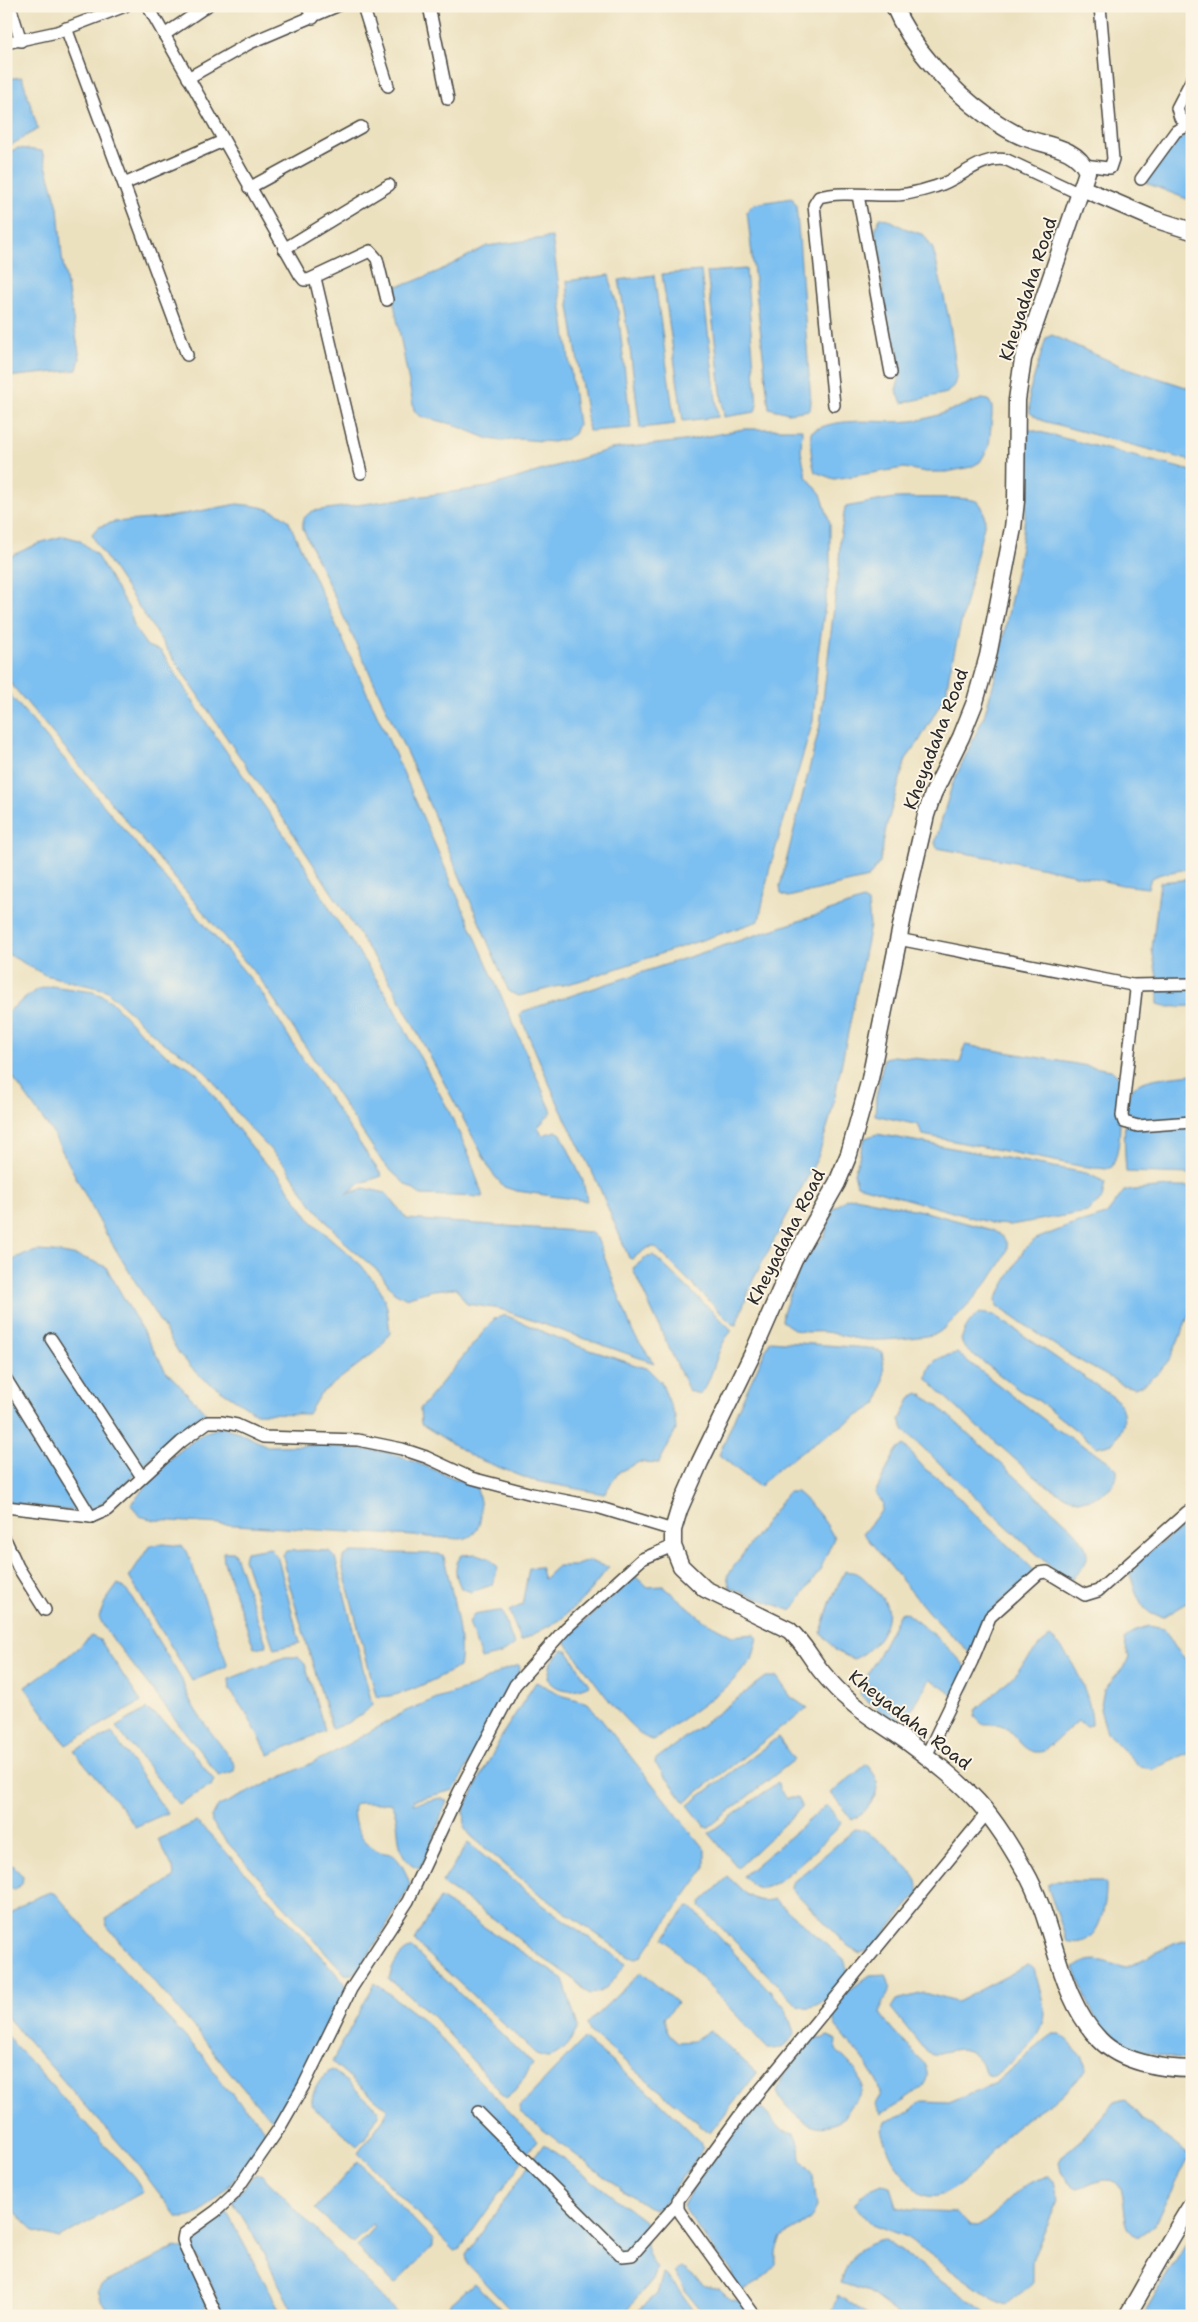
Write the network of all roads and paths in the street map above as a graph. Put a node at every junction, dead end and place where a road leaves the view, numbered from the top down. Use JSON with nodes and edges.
{"nodes":[{"id":1,"x":10,"y":6,"type":"edge"},
{"id":2,"x":126,"y":6,"type":"edge"},
{"id":3,"x":148,"y":6,"type":"edge"},
{"id":4,"x":207,"y":6,"type":"edge"},
{"id":5,"x":307,"y":6,"type":"edge"},
{"id":6,"x":337,"y":6,"type":"edge"},
{"id":7,"x":363,"y":6,"type":"edge"},
{"id":8,"x":429,"y":6,"type":"edge"},
{"id":9,"x":894,"y":6,"type":"edge"},
{"id":10,"x":1100,"y":6,"type":"edge"},
{"id":11,"x":313,"y":18,"type":"junction"},
{"id":12,"x":66,"y":28,"type":"junction"},
{"id":13,"x":164,"y":34,"type":"junction"},
{"id":14,"x":21,"y":41,"type":"junction"},
{"id":15,"x":6,"y":43,"type":"edge"},
{"id":16,"x":188,"y":78,"type":"junction"},
{"id":17,"x":1192,"y":79,"type":"edge"},
{"id":18,"x":388,"y":86,"type":"dead end"},
{"id":19,"x":448,"y":99,"type":"dead end"},
{"id":20,"x":1191,"y":124,"type":"edge"},
{"id":21,"x":362,"y":127,"type":"dead end"},
{"id":22,"x":223,"y":140,"type":"junction"},
{"id":23,"x":1141,"y":179,"type":"dead end"},
{"id":24,"x":1084,"y":180,"type":"junction"},
{"id":25,"x":124,"y":184,"type":"junction"},
{"id":26,"x":389,"y":185,"type":"dead end"},
{"id":27,"x":249,"y":188,"type":"junction"},
{"id":28,"x":858,"y":195,"type":"junction"},
{"id":29,"x":1192,"y":231,"type":"edge"},
{"id":30,"x":284,"y":249,"type":"junction"},
{"id":31,"x":315,"y":278,"type":"junction"},
{"id":32,"x":387,"y":300,"type":"dead end"},
{"id":33,"x":187,"y":356,"type":"dead end"},
{"id":34,"x":891,"y":373,"type":"dead end"},
{"id":35,"x":834,"y":405,"type":"dead end"},
{"id":36,"x":361,"y":473,"type":"dead end"},
{"id":37,"x":898,"y":939,"type":"junction"},
{"id":38,"x":1192,"y":984,"type":"edge"},
{"id":39,"x":1132,"y":985,"type":"junction"},
{"id":40,"x":1192,"y":1122,"type":"edge"},
{"id":41,"x":51,"y":1338,"type":"dead end"},
{"id":42,"x":6,"y":1378,"type":"edge"},
{"id":43,"x":142,"y":1477,"type":"junction"},
{"id":44,"x":6,"y":1507,"type":"edge"},
{"id":45,"x":1187,"y":1512,"type":"dead end"},
{"id":46,"x":91,"y":1517,"type":"junction"},
{"id":47,"x":6,"y":1541,"type":"edge"},
{"id":48,"x":665,"y":1541,"type":"junction"},
{"id":49,"x":45,"y":1610,"type":"dead end"},
{"id":50,"x":926,"y":1756,"type":"junction"},
{"id":51,"x":987,"y":1813,"type":"junction"},
{"id":52,"x":1192,"y":2069,"type":"edge"},
{"id":53,"x":478,"y":2112,"type":"dead end"},
{"id":54,"x":677,"y":2204,"type":"junction"},
{"id":55,"x":1192,"y":2204,"type":"edge"},
{"id":56,"x":217,"y":2316,"type":"edge"},
{"id":57,"x":755,"y":2316,"type":"edge"},
{"id":58,"x":1127,"y":2316,"type":"edge"}],
"edges":[{"from":1,"to":14,"type":"street"},
{"from":2,"to":12,"type":"street"},
{"from":3,"to":13,"type":"street"},
{"from":4,"to":13,"type":"street"},
{"from":5,"to":11,"type":"street"},
{"from":6,"to":11,"type":"street"},
{"from":7,"to":18,"type":"street"},
{"from":8,"to":19,"type":"street"},
{"from":9,"to":24,"type":"main road"},
{"from":10,"to":24,"type":"street"},
{"from":11,"to":16,"type":"street"},
{"from":12,"to":14,"type":"street"},
{"from":12,"to":25,"type":"street"},
{"from":13,"to":16,"type":"street"},
{"from":14,"to":15,"type":"street"},
{"from":16,"to":22,"type":"street"},
{"from":17,"to":20,"type":"street"},
{"from":20,"to":23,"type":"street"},
{"from":21,"to":27,"type":"street"},
{"from":22,"to":25,"type":"street"},
{"from":22,"to":27,"type":"street"},
{"from":24,"to":28,"type":"street"},
{"from":24,"to":29,"type":"main road"},
{"from":24,"to":37,"type":"main road","name":"Kheyadaha Road"},
{"from":25,"to":33,"type":"street"},
{"from":26,"to":30,"type":"street"},
{"from":27,"to":30,"type":"street"},
{"from":28,"to":34,"type":"street"},
{"from":28,"to":35,"type":"street"},
{"from":30,"to":31,"type":"street"},
{"from":31,"to":32,"type":"street"},
{"from":31,"to":36,"type":"street"},
{"from":37,"to":39,"type":"street"},
{"from":37,"to":48,"type":"main road","name":"Kheyadaha Road"},
{"from":38,"to":39,"type":"street"},
{"from":39,"to":40,"type":"street"},
{"from":41,"to":43,"type":"street"},
{"from":42,"to":46,"type":"street"},
{"from":43,"to":46,"type":"street"},
{"from":43,"to":48,"type":"street"},
{"from":44,"to":46,"type":"street"},
{"from":45,"to":50,"type":"street"},
{"from":47,"to":49,"type":"street"},
{"from":48,"to":50,"type":"main road","name":"Kheyadaha Road"},
{"from":48,"to":56,"type":"street"},
{"from":50,"to":51,"type":"main road","name":"Kheyadaha Road"},
{"from":51,"to":52,"type":"main road","name":"Kheyadaha Road"},
{"from":51,"to":54,"type":"street"},
{"from":53,"to":54,"type":"street"},
{"from":54,"to":57,"type":"street"},
{"from":55,"to":58,"type":"main road"}]}
